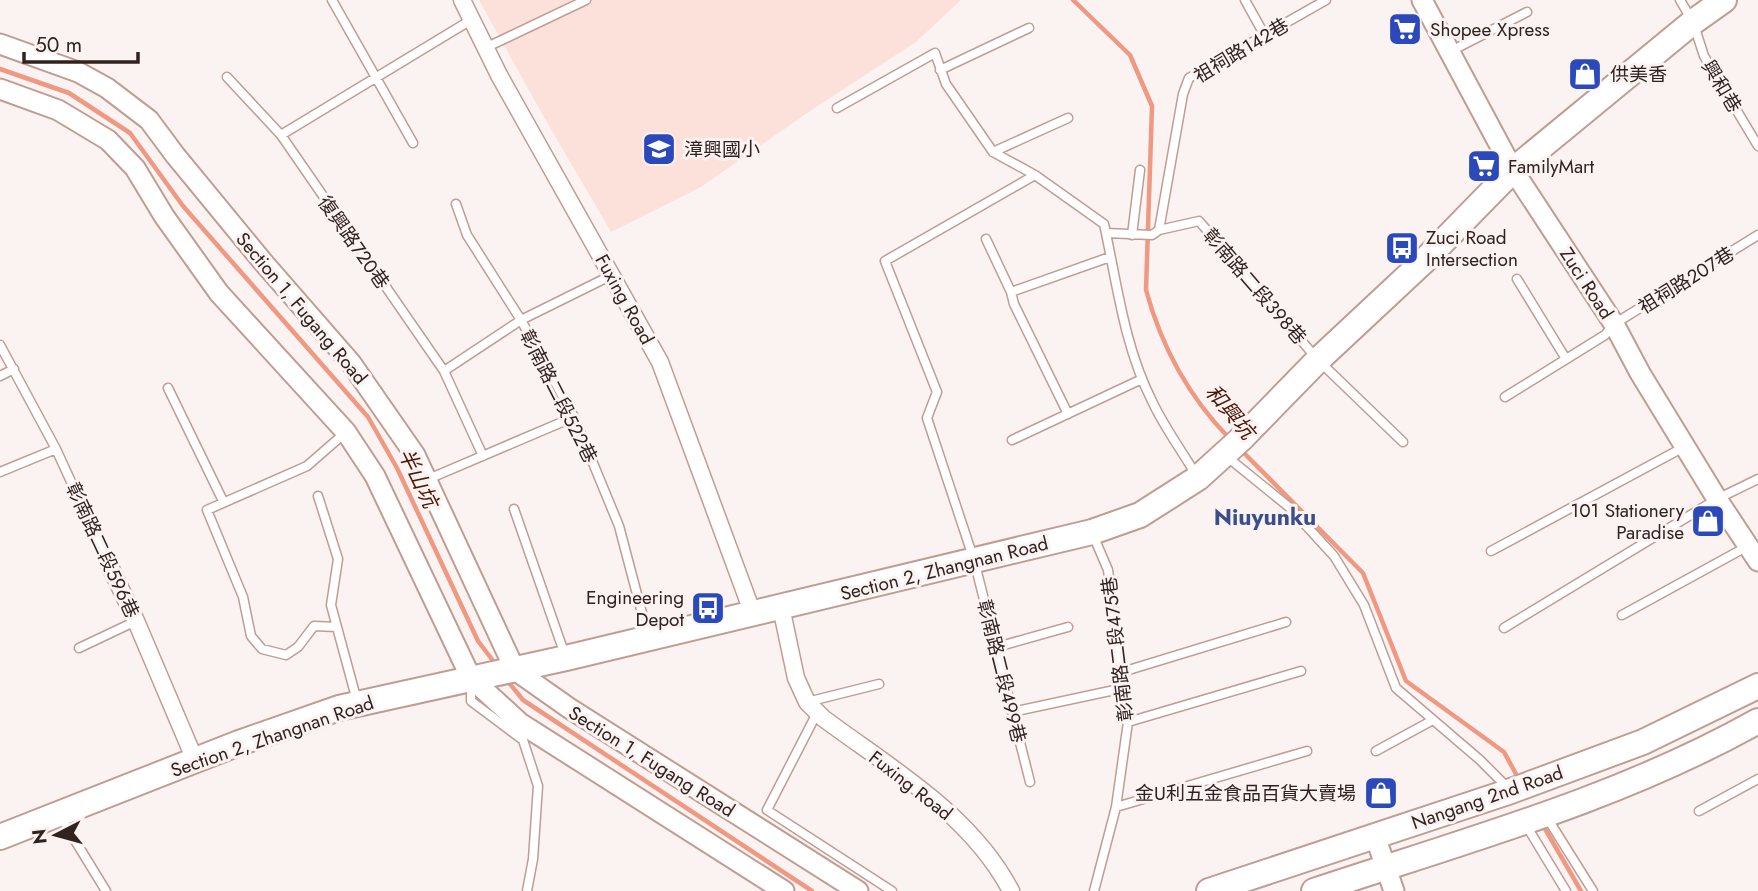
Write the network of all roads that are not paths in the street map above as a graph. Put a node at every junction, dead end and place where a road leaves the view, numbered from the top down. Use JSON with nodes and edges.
{"nodes":[{"id":1,"x":332,"y":0,"type":"edge"},
{"id":2,"x":461,"y":0,"type":"edge"},
{"id":3,"x":586,"y":0,"type":"edge"},
{"id":4,"x":1245,"y":0,"type":"edge"},
{"id":5,"x":1326,"y":0,"type":"edge"},
{"id":6,"x":1422,"y":0,"type":"edge"},
{"id":7,"x":1680,"y":0,"type":"edge"},
{"id":8,"x":1724,"y":0,"type":"edge"},
{"id":9,"x":1527,"y":12,"type":"dead end"},
{"id":10,"x":471,"y":20,"type":"junction"},
{"id":11,"x":1693,"y":22,"type":"junction"},
{"id":12,"x":1029,"y":28,"type":"dead end"},
{"id":13,"x":1265,"y":36,"type":"junction"},
{"id":14,"x":0,"y":44,"type":"edge"},
{"id":15,"x":485,"y":48,"type":"junction"},
{"id":16,"x":1451,"y":51,"type":"junction"},
{"id":17,"x":940,"y":70,"type":"junction"},
{"id":18,"x":227,"y":77,"type":"dead end"},
{"id":19,"x":376,"y":78,"type":"junction"},
{"id":20,"x":0,"y":89,"type":"edge"},
{"id":21,"x":837,"y":108,"type":"dead end"},
{"id":22,"x":1068,"y":118,"type":"dead end"},
{"id":23,"x":281,"y":135,"type":"junction"},
{"id":24,"x":413,"y":143,"type":"dead end"},
{"id":25,"x":1758,"y":146,"type":"edge"},
{"id":26,"x":993,"y":152,"type":"junction"},
{"id":27,"x":1140,"y":170,"type":"dead end"},
{"id":28,"x":1513,"y":170,"type":"junction"},
{"id":29,"x":1035,"y":175,"type":"junction"},
{"id":30,"x":456,"y":204,"type":"dead end"},
{"id":31,"x":1106,"y":233,"type":"junction"},
{"id":32,"x":1155,"y":233,"type":"junction"},
{"id":33,"x":1132,"y":235,"type":"junction"},
{"id":34,"x":1758,"y":235,"type":"edge"},
{"id":35,"x":986,"y":239,"type":"dead end"},
{"id":36,"x":1110,"y":257,"type":"junction"},
{"id":37,"x":613,"y":275,"type":"junction"},
{"id":38,"x":1517,"y":279,"type":"dead end"},
{"id":39,"x":1011,"y":292,"type":"junction"},
{"id":40,"x":521,"y":320,"type":"junction"},
{"id":41,"x":1614,"y":324,"type":"junction"},
{"id":42,"x":0,"y":345,"type":"edge"},
{"id":43,"x":1566,"y":359,"type":"junction"},
{"id":44,"x":1318,"y":360,"type":"junction"},
{"id":45,"x":14,"y":369,"type":"junction"},
{"id":46,"x":444,"y":371,"type":"junction"},
{"id":47,"x":0,"y":376,"type":"edge"},
{"id":48,"x":1142,"y":379,"type":"junction"},
{"id":49,"x":168,"y":388,"type":"dead end"},
{"id":50,"x":1505,"y":397,"type":"dead end"},
{"id":51,"x":1068,"y":414,"type":"junction"},
{"id":52,"x":574,"y":417,"type":"junction"},
{"id":53,"x":346,"y":432,"type":"junction"},
{"id":54,"x":1012,"y":440,"type":"dead end"},
{"id":55,"x":1403,"y":442,"type":"dead end"},
{"id":56,"x":1686,"y":445,"type":"junction"},
{"id":57,"x":1232,"y":448,"type":"junction"},
{"id":58,"x":56,"y":449,"type":"junction"},
{"id":59,"x":483,"y":456,"type":"junction"},
{"id":60,"x":0,"y":472,"type":"edge"},
{"id":61,"x":1198,"y":478,"type":"junction"},
{"id":62,"x":1758,"y":479,"type":"edge"},
{"id":63,"x":426,"y":480,"type":"junction"},
{"id":64,"x":318,"y":496,"type":"dead end"},
{"id":65,"x":1717,"y":499,"type":"junction"},
{"id":66,"x":223,"y":501,"type":"junction"},
{"id":67,"x":514,"y":509,"type":"dead end"},
{"id":68,"x":1092,"y":532,"type":"junction"},
{"id":69,"x":1491,"y":551,"type":"dead end"},
{"id":70,"x":105,"y":556,"type":"joint"},
{"id":71,"x":1755,"y":556,"type":"edge"},
{"id":72,"x":974,"y":560,"type":"junction"},
{"id":73,"x":781,"y":607,"type":"junction"},
{"id":74,"x":753,"y":614,"type":"junction"},
{"id":75,"x":1622,"y":615,"type":"dead end"},
{"id":76,"x":136,"y":621,"type":"junction"},
{"id":77,"x":1286,"y":622,"type":"dead end"},
{"id":78,"x":337,"y":626,"type":"junction"},
{"id":79,"x":1068,"y":627,"type":"dead end"},
{"id":80,"x":1504,"y":628,"type":"dead end"},
{"id":81,"x":649,"y":639,"type":"junction"},
{"id":82,"x":997,"y":646,"type":"junction"},
{"id":83,"x":79,"y":648,"type":"dead end"},
{"id":84,"x":566,"y":658,"type":"junction"},
{"id":85,"x":1301,"y":671,"type":"dead end"},
{"id":86,"x":1122,"y":672,"type":"junction"},
{"id":87,"x":494,"y":674,"type":"junction"},
{"id":88,"x":879,"y":684,"type":"dead end"},
{"id":89,"x":1758,"y":685,"type":"edge"},
{"id":90,"x":1124,"y":688,"type":"junction"},
{"id":91,"x":357,"y":704,"type":"junction"},
{"id":92,"x":812,"y":707,"type":"junction"},
{"id":93,"x":1012,"y":712,"type":"junction"},
{"id":94,"x":1433,"y":720,"type":"junction"},
{"id":95,"x":1758,"y":721,"type":"edge"},
{"id":96,"x":1128,"y":722,"type":"junction"},
{"id":97,"x":1307,"y":751,"type":"dead end"},
{"id":98,"x":1376,"y":751,"type":"dead end"},
{"id":99,"x":195,"y":760,"type":"junction"},
{"id":100,"x":1758,"y":779,"type":"edge"},
{"id":101,"x":1030,"y":782,"type":"dead end"},
{"id":102,"x":1511,"y":791,"type":"junction"},
{"id":103,"x":1116,"y":807,"type":"junction"},
{"id":104,"x":1699,"y":811,"type":"dead end"},
{"id":105,"x":59,"y":813,"type":"junction"},
{"id":106,"x":1535,"y":818,"type":"junction"},
{"id":107,"x":1375,"y":836,"type":"junction"},
{"id":108,"x":0,"y":837,"type":"edge"},
{"id":109,"x":1386,"y":867,"type":"junction"},
{"id":110,"x":771,"y":887,"type":"edge"},
{"id":111,"x":106,"y":891,"type":"edge"},
{"id":112,"x":527,"y":891,"type":"edge"},
{"id":113,"x":858,"y":891,"type":"edge"},
{"id":114,"x":892,"y":891,"type":"edge"},
{"id":115,"x":1011,"y":891,"type":"edge"},
{"id":116,"x":1094,"y":891,"type":"edge"},
{"id":117,"x":1209,"y":891,"type":"edge"},
{"id":118,"x":1314,"y":891,"type":"edge"},
{"id":119,"x":1394,"y":891,"type":"edge"},
{"id":120,"x":1566,"y":891,"type":"edge"},
{"id":121,"x":1593,"y":891,"type":"edge"}],
"edges":[{"from":1,"to":19,"type":"lane"},
{"from":2,"to":10,"type":"street","name":"Fuxing Road"},
{"from":3,"to":15,"type":"lane"},
{"from":4,"to":13,"type":"lane"},
{"from":5,"to":13,"type":"lane","name":"祖祠路142巷"},
{"from":6,"to":16,"type":"street","name":"Zuci Road"},
{"from":7,"to":11,"type":"lane","name":"興和巷"},
{"from":8,"to":11,"type":"main road","name":"Section 2, Zhangnan Road"},
{"from":9,"to":16,"type":"lane"},
{"from":10,"to":15,"type":"street","name":"Fuxing Road"},
{"from":10,"to":19,"type":"lane"},
{"from":11,"to":25,"type":"lane","name":"興和巷"},
{"from":11,"to":28,"type":"main road","name":"Section 2, Zhangnan Road"},
{"from":12,"to":17,"type":"lane"},
{"from":13,"to":32,"type":"lane","name":"祖祠路142巷"},
{"from":14,"to":63,"type":"street","name":"Section 1, Fugang Road"},
{"from":15,"to":37,"type":"street","name":"Fuxing Road"},
{"from":16,"to":28,"type":"street","name":"Zuci Road"},
{"from":17,"to":21,"type":"lane"},
{"from":17,"to":26,"type":"lane"},
{"from":18,"to":23,"type":"lane","name":"復興路720巷"},
{"from":19,"to":23,"type":"lane"},
{"from":19,"to":24,"type":"lane"},
{"from":20,"to":53,"type":"street","name":"Section 1, Fugang Road"},
{"from":22,"to":26,"type":"lane"},
{"from":23,"to":46,"type":"lane","name":"復興路720巷"},
{"from":26,"to":29,"type":"lane"},
{"from":27,"to":33,"type":"lane"},
{"from":28,"to":41,"type":"street","name":"Zuci Road"},
{"from":28,"to":44,"type":"main road","name":"Section 2, Zhangnan Road"},
{"from":29,"to":31,"type":"lane"},
{"from":29,"to":72,"type":"lane","name":"彰南路二段499巷"},
{"from":30,"to":40,"type":"lane","name":"彰南路二段522巷"},
{"from":31,"to":33,"type":"lane","name":"彰南路二段398巷"},
{"from":31,"to":36,"type":"lane"},
{"from":32,"to":33,"type":"lane","name":"彰南路二段398巷"},
{"from":32,"to":44,"type":"lane","name":"彰南路二段398巷"},
{"from":34,"to":41,"type":"lane","name":"祖祠路207巷"},
{"from":35,"to":39,"type":"lane"},
{"from":36,"to":39,"type":"lane"},
{"from":36,"to":48,"type":"lane"},
{"from":37,"to":40,"type":"lane"},
{"from":37,"to":74,"type":"street","name":"Fuxing Road"},
{"from":38,"to":43,"type":"lane"},
{"from":39,"to":51,"type":"lane"},
{"from":40,"to":46,"type":"lane"},
{"from":40,"to":52,"type":"lane","name":"彰南路二段522巷"},
{"from":41,"to":43,"type":"lane","name":"祖祠路207巷"},
{"from":41,"to":56,"type":"street","name":"Zuci Road"},
{"from":42,"to":45,"type":"lane","name":"彰南路二段596巷"},
{"from":43,"to":50,"type":"lane","name":"祖祠路207巷"},
{"from":44,"to":55,"type":"lane"},
{"from":44,"to":57,"type":"main road","name":"Section 2, Zhangnan Road"},
{"from":45,"to":47,"type":"lane"},
{"from":45,"to":58,"type":"lane","name":"彰南路二段596巷"},
{"from":46,"to":59,"type":"lane","name":"復興路720巷"},
{"from":48,"to":51,"type":"lane"},
{"from":48,"to":61,"type":"lane"},
{"from":49,"to":66,"type":"lane"},
{"from":51,"to":54,"type":"lane"},
{"from":52,"to":59,"type":"lane"},
{"from":52,"to":81,"type":"lane","name":"彰南路二段522巷"},
{"from":53,"to":66,"type":"lane"},
{"from":53,"to":87,"type":"street","name":"Section 1, Fugang Road"},
{"from":56,"to":65,"type":"street","name":"Zuci Road"},
{"from":56,"to":69,"type":"lane"},
{"from":57,"to":61,"type":"main road","name":"Section 2, Zhangnan Road"},
{"from":57,"to":94,"type":"lane"},
{"from":58,"to":60,"type":"lane"},
{"from":58,"to":70,"type":"lane","name":"彰南路二段596巷"},
{"from":59,"to":63,"type":"lane"},
{"from":61,"to":68,"type":"main road","name":"Section 2, Zhangnan Road"},
{"from":62,"to":65,"type":"lane"},
{"from":63,"to":87,"type":"street","name":"Section 1, Fugang Road"},
{"from":64,"to":78,"type":"lane"},
{"from":65,"to":71,"type":"street","name":"Zuci Road"},
{"from":65,"to":80,"type":"lane"},
{"from":66,"to":78,"type":"lane"},
{"from":67,"to":84,"type":"lane"},
{"from":68,"to":72,"type":"main road","name":"Section 2, Zhangnan Road"},
{"from":68,"to":86,"type":"lane","name":"彰南路二段475巷"},
{"from":70,"to":76,"type":"street","name":"彰南路二段596巷"},
{"from":71,"to":75,"type":"lane"},
{"from":72,"to":73,"type":"main road","name":"Section 2, Zhangnan Road"},
{"from":72,"to":82,"type":"lane","name":"彰南路二段499巷"},
{"from":73,"to":74,"type":"main road","name":"Section 2, Zhangnan Road"},
{"from":73,"to":92,"type":"street"},
{"from":74,"to":81,"type":"main road","name":"Section 2, Zhangnan Road"},
{"from":76,"to":83,"type":"lane"},
{"from":76,"to":99,"type":"street","name":"彰南路二段596巷"},
{"from":77,"to":86,"type":"lane"},
{"from":78,"to":91,"type":"lane"},
{"from":79,"to":82,"type":"lane"},
{"from":81,"to":84,"type":"main road","name":"Section 2, Zhangnan Road"},
{"from":82,"to":93,"type":"lane","name":"彰南路二段499巷"},
{"from":84,"to":87,"type":"main road","name":"Section 2, Zhangnan Road"},
{"from":85,"to":96,"type":"lane"},
{"from":86,"to":90,"type":"lane","name":"彰南路二段475巷"},
{"from":87,"to":91,"type":"main road","name":"Section 2, Zhangnan Road"},
{"from":87,"to":110,"type":"street","name":"Section 1, Fugang Road"},
{"from":87,"to":112,"type":"lane"},
{"from":87,"to":113,"type":"street","name":"Section 1, Fugang Road"},
{"from":88,"to":92,"type":"lane"},
{"from":89,"to":102,"type":"main road","name":"Nangang 2nd Road"},
{"from":90,"to":93,"type":"lane"},
{"from":90,"to":96,"type":"lane","name":"彰南路二段475巷"},
{"from":91,"to":99,"type":"main road","name":"Section 2, Zhangnan Road"},
{"from":92,"to":114,"type":"lane"},
{"from":92,"to":115,"type":"street","name":"Fuxing Road"},
{"from":93,"to":101,"type":"lane","name":"彰南路二段499巷"},
{"from":94,"to":98,"type":"lane"},
{"from":94,"to":102,"type":"lane"},
{"from":95,"to":106,"type":"main road","name":"Nangang 2nd Road"},
{"from":96,"to":103,"type":"lane","name":"彰南路二段475巷"},
{"from":97,"to":103,"type":"lane"},
{"from":99,"to":105,"type":"main road","name":"Section 2, Zhangnan Road"},
{"from":100,"to":104,"type":"lane"},
{"from":102,"to":107,"type":"main road","name":"Nangang 2nd Road"},
{"from":103,"to":116,"type":"lane","name":"彰南路二段475巷"},
{"from":105,"to":108,"type":"main road","name":"Section 2, Zhangnan Road"},
{"from":105,"to":111,"type":"lane"},
{"from":106,"to":109,"type":"main road","name":"Nangang 2nd Road"},
{"from":106,"to":120,"type":"lane"},
{"from":106,"to":121,"type":"lane"},
{"from":107,"to":109,"type":"street"},
{"from":107,"to":117,"type":"main road","name":"Nangang 2nd Road"},
{"from":109,"to":118,"type":"main road","name":"Nangang 2nd Road"},
{"from":109,"to":119,"type":"street"}]}
